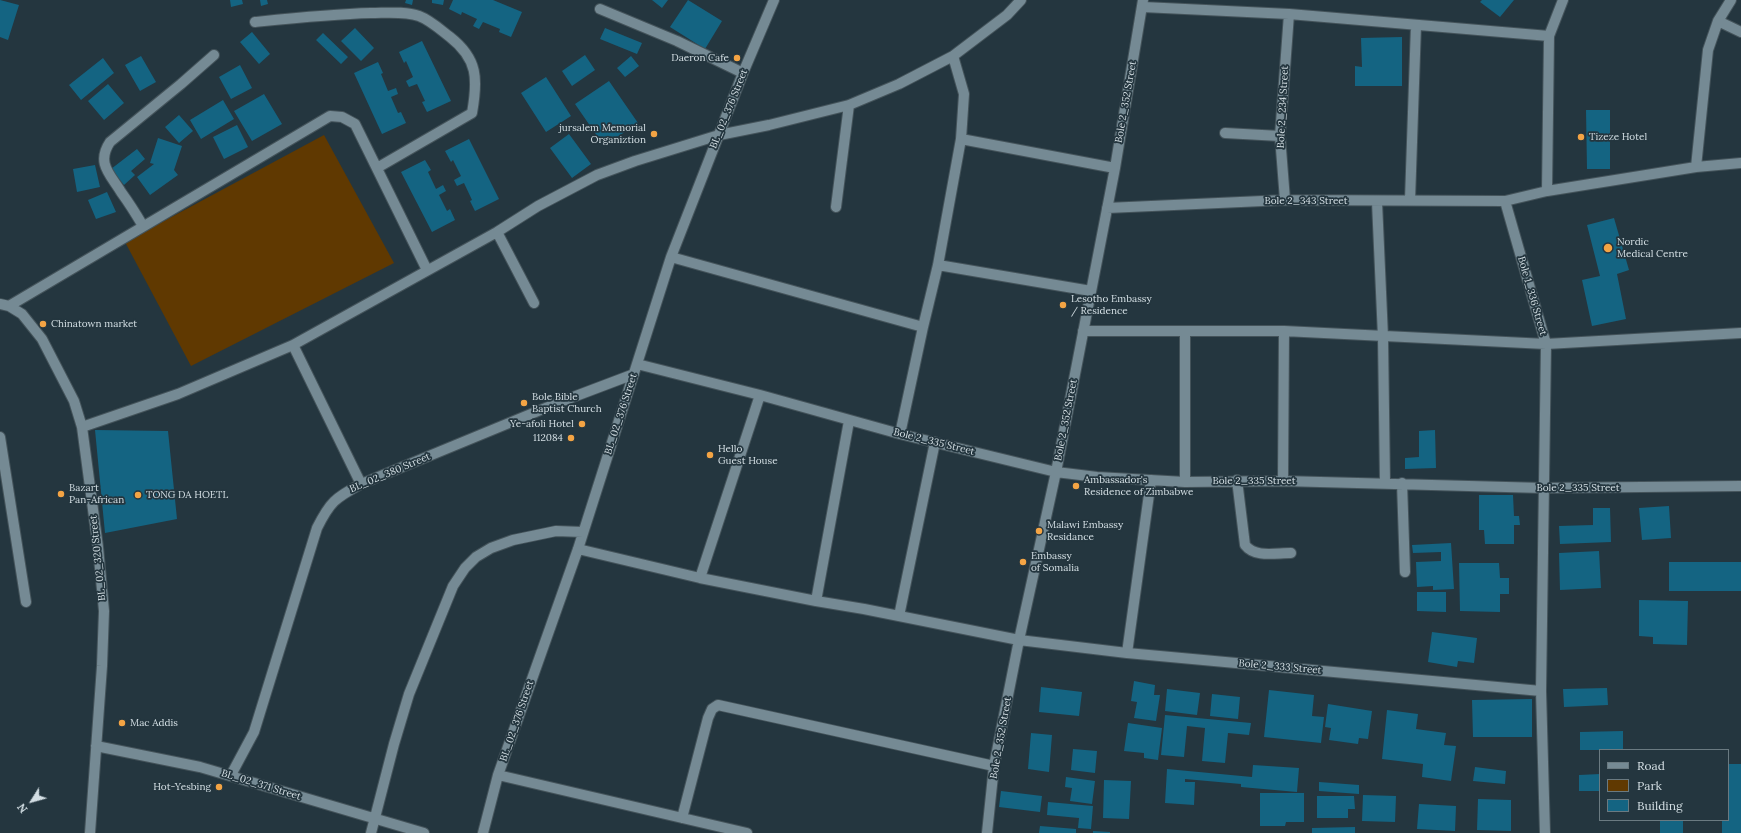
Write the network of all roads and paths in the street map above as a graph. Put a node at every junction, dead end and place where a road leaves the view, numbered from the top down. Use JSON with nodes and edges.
{"nodes":[{"id":1,"x":774,"y":0,"type":"edge"},
{"id":2,"x":1021,"y":0,"type":"edge"},
{"id":3,"x":1563,"y":0,"type":"edge"},
{"id":4,"x":1731,"y":0,"type":"edge"},
{"id":5,"x":1143,"y":3,"type":"edge"},
{"id":6,"x":600,"y":9,"type":"dead end"},
{"id":7,"x":1289,"y":14,"type":"junction"},
{"id":8,"x":1718,"y":21,"type":"junction"},
{"id":9,"x":255,"y":22,"type":"dead end"},
{"id":10,"x":1416,"y":25,"type":"junction"},
{"id":11,"x":1741,"y":32,"type":"edge"},
{"id":12,"x":1549,"y":36,"type":"junction"},
{"id":13,"x":214,"y":55,"type":"dead end"},
{"id":14,"x":953,"y":56,"type":"junction"},
{"id":15,"x":743,"y":73,"type":"junction"},
{"id":16,"x":849,"y":105,"type":"junction"},
{"id":17,"x":1225,"y":133,"type":"dead end"},
{"id":18,"x":719,"y":135,"type":"junction"},
{"id":19,"x":1280,"y":136,"type":"junction"},
{"id":20,"x":961,"y":139,"type":"junction"},
{"id":21,"x":1741,"y":163,"type":"edge"},
{"id":22,"x":1696,"y":167,"type":"junction"},
{"id":23,"x":376,"y":168,"type":"junction"},
{"id":24,"x":1115,"y":168,"type":"junction"},
{"id":25,"x":1547,"y":191,"type":"junction"},
{"id":26,"x":1285,"y":200,"type":"junction"},
{"id":27,"x":1410,"y":200,"type":"junction"},
{"id":28,"x":1505,"y":201,"type":"junction"},
{"id":29,"x":1377,"y":202,"type":"junction"},
{"id":30,"x":836,"y":207,"type":"dead end"},
{"id":31,"x":1107,"y":208,"type":"junction"},
{"id":32,"x":143,"y":226,"type":"junction"},
{"id":33,"x":497,"y":232,"type":"junction"},
{"id":34,"x":671,"y":257,"type":"junction"},
{"id":35,"x":938,"y":265,"type":"junction"},
{"id":36,"x":427,"y":270,"type":"junction"},
{"id":37,"x":1091,"y":291,"type":"junction"},
{"id":38,"x":534,"y":303,"type":"dead end"},
{"id":39,"x":5,"y":305,"type":"edge"},
{"id":40,"x":923,"y":327,"type":"junction"},
{"id":41,"x":1284,"y":330,"type":"junction"},
{"id":42,"x":1083,"y":331,"type":"junction"},
{"id":43,"x":1185,"y":332,"type":"junction"},
{"id":44,"x":1741,"y":333,"type":"edge"},
{"id":45,"x":1382,"y":337,"type":"junction"},
{"id":46,"x":1546,"y":344,"type":"junction"},
{"id":47,"x":293,"y":345,"type":"junction"},
{"id":48,"x":635,"y":369,"type":"junction"},
{"id":49,"x":760,"y":395,"type":"junction"},
{"id":50,"x":849,"y":421,"type":"junction"},
{"id":51,"x":82,"y":427,"type":"junction"},
{"id":52,"x":900,"y":434,"type":"junction"},
{"id":53,"x":0,"y":437,"type":"edge"},
{"id":54,"x":936,"y":442,"type":"junction"},
{"id":55,"x":1056,"y":472,"type":"junction"},
{"id":56,"x":1150,"y":480,"type":"junction"},
{"id":57,"x":1237,"y":480,"type":"junction"},
{"id":58,"x":1283,"y":481,"type":"junction"},
{"id":59,"x":1185,"y":482,"type":"junction"},
{"id":60,"x":1385,"y":483,"type":"junction"},
{"id":61,"x":1402,"y":483,"type":"junction"},
{"id":62,"x":361,"y":484,"type":"junction"},
{"id":63,"x":1741,"y":486,"type":"edge"},
{"id":64,"x":1543,"y":488,"type":"junction"},
{"id":65,"x":583,"y":532,"type":"junction"},
{"id":66,"x":578,"y":549,"type":"junction"},
{"id":67,"x":1290,"y":553,"type":"dead end"},
{"id":68,"x":1405,"y":572,"type":"dead end"},
{"id":69,"x":700,"y":578,"type":"junction"},
{"id":70,"x":26,"y":602,"type":"dead end"},
{"id":71,"x":816,"y":602,"type":"junction"},
{"id":72,"x":899,"y":616,"type":"junction"},
{"id":73,"x":1019,"y":640,"type":"junction"},
{"id":74,"x":1127,"y":653,"type":"junction"},
{"id":75,"x":1541,"y":692,"type":"junction"},
{"id":76,"x":96,"y":746,"type":"junction"},
{"id":77,"x":994,"y":766,"type":"junction"},
{"id":78,"x":498,"y":775,"type":"junction"},
{"id":79,"x":231,"y":776,"type":"junction"},
{"id":80,"x":682,"y":818,"type":"junction"},
{"id":81,"x":374,"y":819,"type":"junction"},
{"id":82,"x":90,"y":833,"type":"edge"},
{"id":83,"x":371,"y":833,"type":"edge"},
{"id":84,"x":424,"y":833,"type":"edge"},
{"id":85,"x":483,"y":833,"type":"edge"},
{"id":86,"x":748,"y":833,"type":"edge"},
{"id":87,"x":987,"y":833,"type":"edge"},
{"id":88,"x":1545,"y":833,"type":"edge"}],
"edges":[{"from":1,"to":15,"type":"street","name":"BL_02_376 Street"},
{"from":2,"to":14,"type":"street"},
{"from":3,"to":12,"type":"street"},
{"from":4,"to":8,"type":"street"},
{"from":5,"to":7,"type":"street"},
{"from":5,"to":24,"type":"street","name":"Bole 2_352 Street"},
{"from":6,"to":15,"type":"street"},
{"from":7,"to":10,"type":"street"},
{"from":7,"to":19,"type":"street","name":"Bole 2_234 Street"},
{"from":8,"to":11,"type":"street"},
{"from":8,"to":22,"type":"street"},
{"from":9,"to":23,"type":"street"},
{"from":10,"to":12,"type":"street"},
{"from":10,"to":27,"type":"street"},
{"from":12,"to":25,"type":"street"},
{"from":13,"to":32,"type":"street"},
{"from":14,"to":16,"type":"street"},
{"from":14,"to":20,"type":"street"},
{"from":15,"to":18,"type":"street","name":"BL_02_376 Street"},
{"from":16,"to":18,"type":"street"},
{"from":16,"to":30,"type":"street"},
{"from":17,"to":19,"type":"street"},
{"from":18,"to":33,"type":"street"},
{"from":18,"to":34,"type":"street","name":"BL_02_376 Street"},
{"from":19,"to":26,"type":"street","name":"Bole 2_234 Street"},
{"from":20,"to":24,"type":"street"},
{"from":20,"to":35,"type":"street"},
{"from":21,"to":22,"type":"street","name":"Bole 2_343 Street"},
{"from":22,"to":25,"type":"street","name":"Bole 2_343 Street"},
{"from":23,"to":32,"type":"street"},
{"from":23,"to":36,"type":"street"},
{"from":24,"to":31,"type":"street","name":"Bole 2_352 Street"},
{"from":25,"to":28,"type":"street","name":"Bole 2_343 Street"},
{"from":26,"to":29,"type":"street","name":"Bole 2_343 Street"},
{"from":26,"to":31,"type":"street","name":"Bole 2_343 Street"},
{"from":27,"to":28,"type":"street","name":"Bole 2_343 Street"},
{"from":27,"to":29,"type":"street","name":"Bole 2_343 Street"},
{"from":28,"to":46,"type":"street","name":"Bole 1_336 Street"},
{"from":29,"to":45,"type":"street"},
{"from":31,"to":37,"type":"street","name":"Bole 2_352 Street"},
{"from":32,"to":39,"type":"street"},
{"from":33,"to":36,"type":"street"},
{"from":33,"to":38,"type":"street"},
{"from":34,"to":40,"type":"street"},
{"from":34,"to":48,"type":"street","name":"BL_02_376 Street"},
{"from":35,"to":37,"type":"street"},
{"from":35,"to":40,"type":"street"},
{"from":36,"to":47,"type":"street"},
{"from":37,"to":42,"type":"street","name":"Bole 2_352 Street"},
{"from":39,"to":51,"type":"street","name":"BL_02_320 Street"},
{"from":40,"to":52,"type":"street"},
{"from":41,"to":43,"type":"street"},
{"from":41,"to":45,"type":"street"},
{"from":41,"to":58,"type":"street"},
{"from":42,"to":43,"type":"street"},
{"from":42,"to":55,"type":"street","name":"Bole 2_352 Street"},
{"from":43,"to":59,"type":"street"},
{"from":44,"to":46,"type":"street"},
{"from":45,"to":46,"type":"street"},
{"from":45,"to":60,"type":"street"},
{"from":46,"to":64,"type":"street","name":"Bole 1_336 Street"},
{"from":47,"to":51,"type":"street"},
{"from":47,"to":62,"type":"street"},
{"from":48,"to":49,"type":"street","name":"Bole 2_335 Street"},
{"from":48,"to":62,"type":"street","name":"BL_02_380 Street"},
{"from":48,"to":65,"type":"street","name":"BL_02_376 Street"},
{"from":49,"to":50,"type":"street","name":"Bole 2_335 Street"},
{"from":49,"to":69,"type":"street"},
{"from":50,"to":52,"type":"street","name":"Bole 2_335 Street"},
{"from":50,"to":71,"type":"street"},
{"from":51,"to":76,"type":"street","name":"BL_02_320 Street"},
{"from":52,"to":54,"type":"street","name":"Bole 2_335 Street"},
{"from":53,"to":70,"type":"street"},
{"from":54,"to":55,"type":"street","name":"Bole 2_335 Street"},
{"from":54,"to":72,"type":"street"},
{"from":55,"to":56,"type":"street","name":"Bole 2_335 Street"},
{"from":55,"to":73,"type":"street","name":"Bole 2_352 Street"},
{"from":56,"to":59,"type":"street","name":"Bole 2_335 Street"},
{"from":56,"to":74,"type":"street"},
{"from":57,"to":58,"type":"street","name":"Bole 2_335 Street"},
{"from":57,"to":59,"type":"street","name":"Bole 2_335 Street"},
{"from":57,"to":67,"type":"street"},
{"from":58,"to":60,"type":"street","name":"Bole 2_335 Street"},
{"from":60,"to":61,"type":"street","name":"Bole 2_335 Street"},
{"from":61,"to":64,"type":"street","name":"Bole 2_335 Street"},
{"from":61,"to":68,"type":"street"},
{"from":62,"to":79,"type":"street","name":"BL_02_380 Street"},
{"from":63,"to":64,"type":"street","name":"Bole 2_335 Street"},
{"from":64,"to":75,"type":"street","name":"Bole 1_336 Street"},
{"from":65,"to":66,"type":"street","name":"BL_02_376 Street"},
{"from":65,"to":81,"type":"street"},
{"from":66,"to":69,"type":"street","name":"Bole 2_333 Street"},
{"from":66,"to":78,"type":"street","name":"BL_02_376 Street"},
{"from":69,"to":71,"type":"street","name":"Bole 2_333 Street"},
{"from":71,"to":72,"type":"street","name":"Bole 2_333 Street"},
{"from":72,"to":73,"type":"street","name":"Bole 2_333 Street"},
{"from":73,"to":74,"type":"street","name":"Bole 2_333 Street"},
{"from":73,"to":77,"type":"street","name":"Bole 2_352 Street"},
{"from":74,"to":75,"type":"street","name":"Bole 2_333 Street"},
{"from":75,"to":88,"type":"street","name":"Bole 1_336 Street"},
{"from":76,"to":79,"type":"street","name":"BL_02_371 Street"},
{"from":76,"to":82,"type":"street","name":"BL_02_320 Street"},
{"from":77,"to":80,"type":"street"},
{"from":77,"to":87,"type":"street","name":"Bole 2_352 Street"},
{"from":78,"to":80,"type":"street"},
{"from":78,"to":85,"type":"street","name":"BL_02_376 Street"},
{"from":79,"to":81,"type":"street","name":"BL_02_371 Street"},
{"from":80,"to":86,"type":"street"},
{"from":81,"to":83,"type":"street"},
{"from":81,"to":84,"type":"street","name":"BL_02_371 Street"}]}
